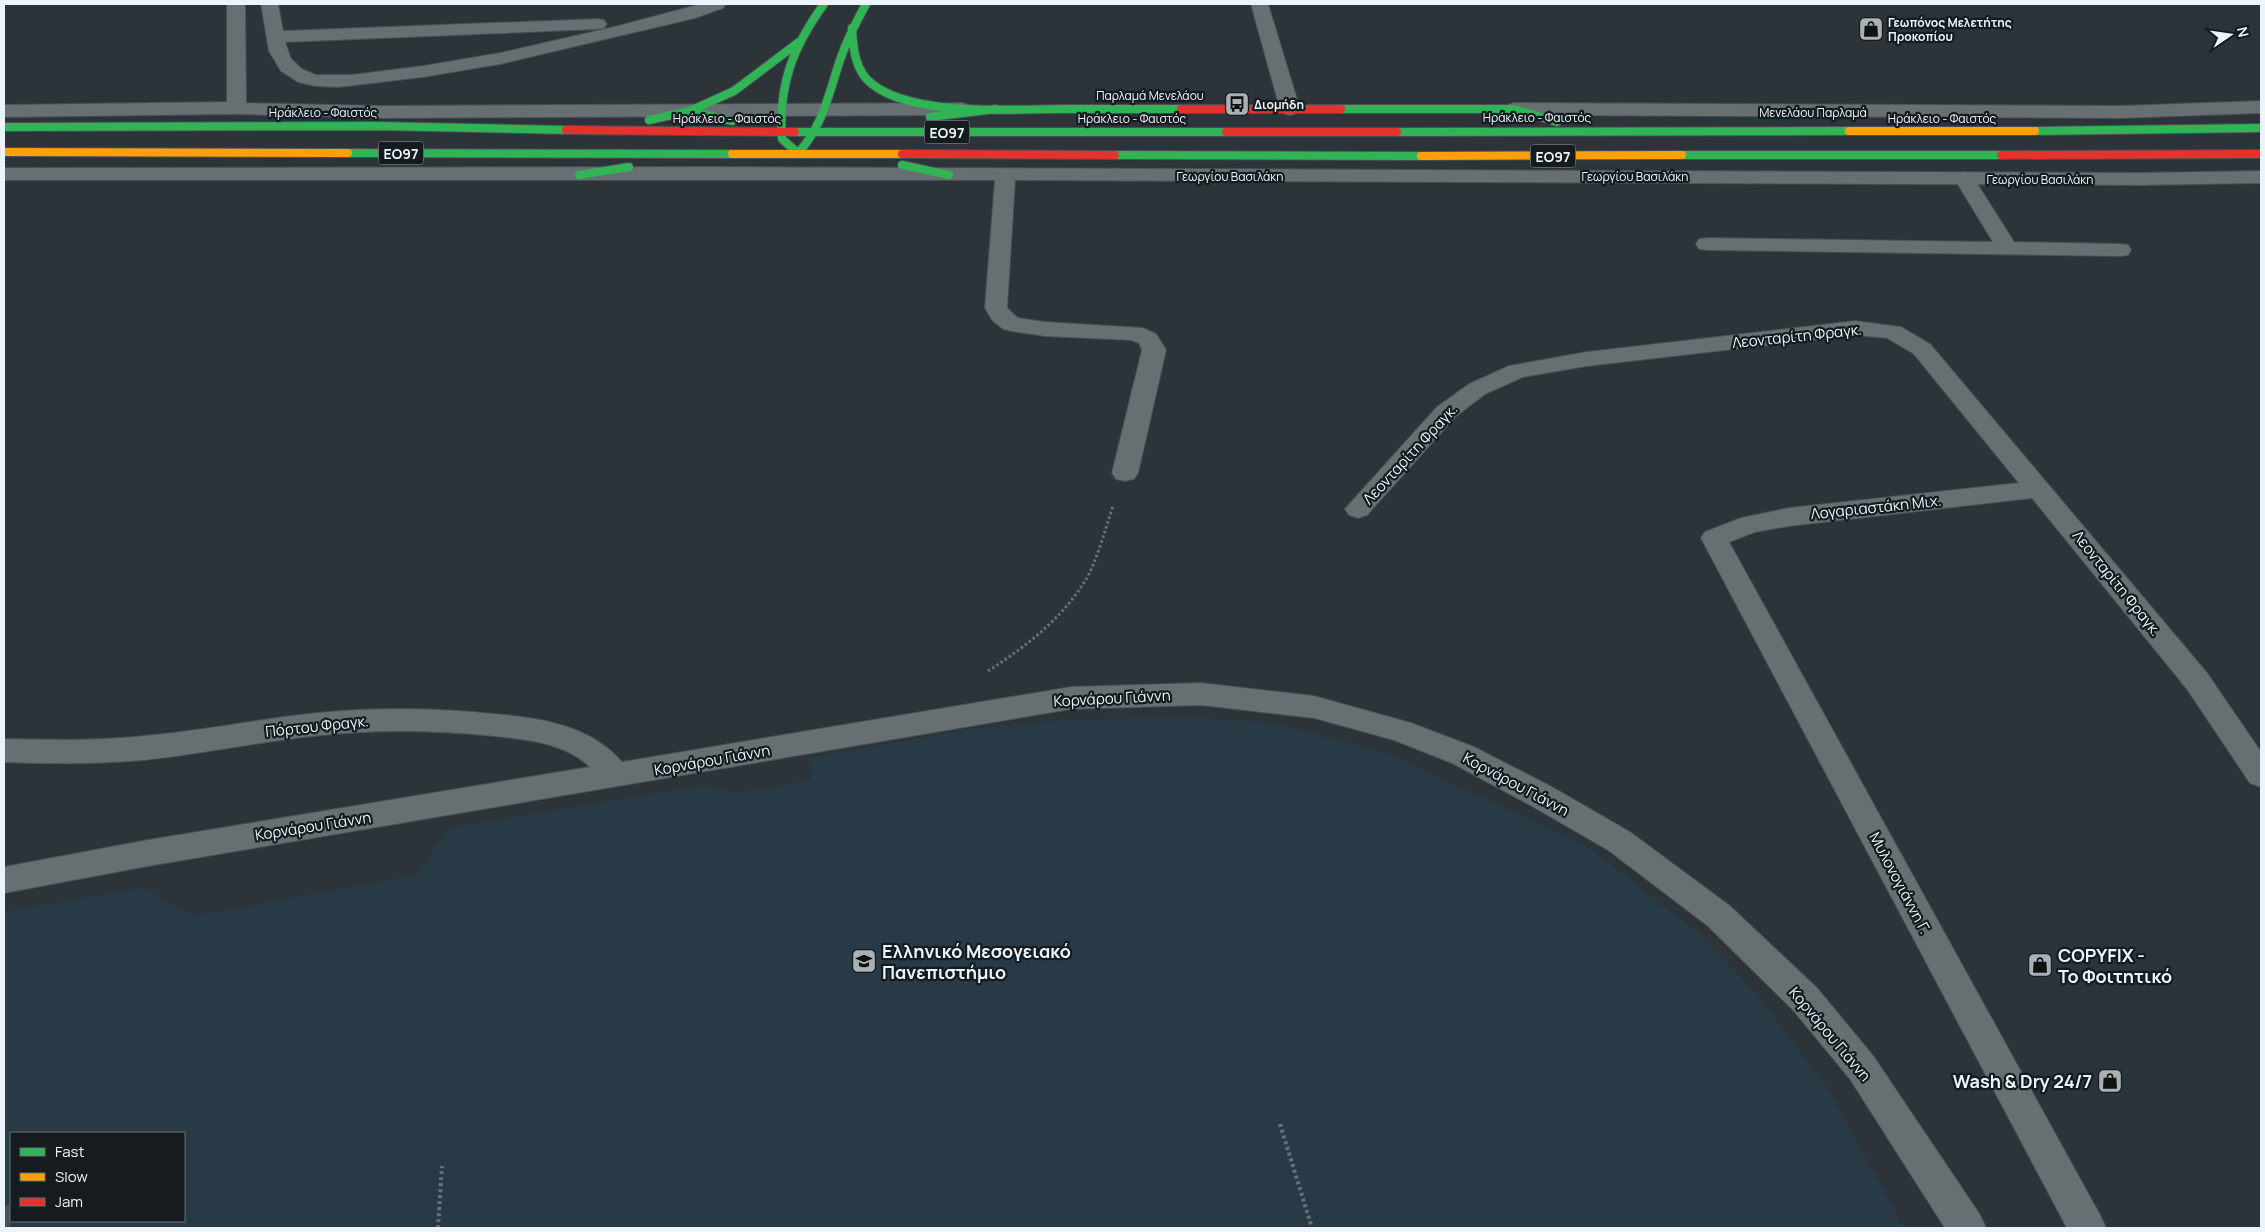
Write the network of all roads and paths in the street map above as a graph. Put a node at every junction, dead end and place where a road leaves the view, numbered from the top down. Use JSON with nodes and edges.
{"nodes":[{"id":1,"x":236,"y":4,"type":"edge"},
{"id":2,"x":270,"y":4,"type":"edge"},
{"id":3,"x":717,"y":4,"type":"edge"},
{"id":4,"x":824,"y":4,"type":"edge"},
{"id":5,"x":866,"y":4,"type":"edge"},
{"id":6,"x":1259,"y":4,"type":"edge"},
{"id":7,"x":658,"y":22,"type":"junction"},
{"id":8,"x":852,"y":28,"type":"junction"},
{"id":9,"x":275,"y":37,"type":"junction"},
{"id":10,"x":800,"y":41,"type":"junction"},
{"id":11,"x":237,"y":108,"type":"junction"},
{"id":12,"x":2261,"y":108,"type":"edge"},
{"id":13,"x":996,"y":109,"type":"junction"},
{"id":14,"x":1290,"y":109,"type":"junction"},
{"id":15,"x":1514,"y":109,"type":"junction"},
{"id":16,"x":779,"y":110,"type":"junction"},
{"id":17,"x":826,"y":110,"type":"junction"},
{"id":18,"x":690,"y":111,"type":"junction"},
{"id":19,"x":6,"y":123,"type":"edge"},
{"id":20,"x":2261,"y":128,"type":"edge"},
{"id":21,"x":596,"y":131,"type":"junction"},
{"id":22,"x":819,"y":131,"type":"junction"},
{"id":23,"x":1613,"y":131,"type":"junction"},
{"id":24,"x":780,"y":132,"type":"junction"},
{"id":25,"x":4,"y":152,"type":"edge"},
{"id":26,"x":798,"y":153,"type":"junction"},
{"id":27,"x":844,"y":153,"type":"junction"},
{"id":28,"x":712,"y":154,"type":"junction"},
{"id":29,"x":2261,"y":154,"type":"edge"},
{"id":30,"x":4,"y":174,"type":"edge"},
{"id":31,"x":579,"y":175,"type":"junction"},
{"id":32,"x":949,"y":175,"type":"junction"},
{"id":33,"x":1006,"y":175,"type":"junction"},
{"id":34,"x":2261,"y":177,"type":"edge"},
{"id":35,"x":1964,"y":178,"type":"junction"},
{"id":36,"x":1706,"y":244,"type":"dead end"},
{"id":37,"x":2007,"y":248,"type":"junction"},
{"id":38,"x":2120,"y":250,"type":"dead end"},
{"id":39,"x":1125,"y":473,"type":"joint"},
{"id":40,"x":2040,"y":489,"type":"junction"},
{"id":41,"x":1358,"y":509,"type":"dead end"},
{"id":42,"x":1714,"y":538,"type":"joint"},
{"id":43,"x":986,"y":672,"type":"dead end"},
{"id":44,"x":4,"y":751,"type":"edge"},
{"id":45,"x":2261,"y":775,"type":"edge"},
{"id":46,"x":616,"y":776,"type":"junction"},
{"id":47,"x":4,"y":880,"type":"edge"},
{"id":48,"x":1280,"y":1124,"type":"dead end"},
{"id":49,"x":442,"y":1166,"type":"dead end"},
{"id":50,"x":438,"y":1228,"type":"edge"},
{"id":51,"x":1312,"y":1228,"type":"edge"},
{"id":52,"x":1967,"y":1228,"type":"edge"},
{"id":53,"x":2087,"y":1228,"type":"edge"}],
"edges":[{"from":1,"to":11,"type":"street"},
{"from":2,"to":9,"type":"street"},
{"from":3,"to":7,"type":"street"},
{"from":4,"to":10,"type":"main road"},
{"from":5,"to":8,"type":"main road"},
{"from":6,"to":14,"type":"street"},
{"from":7,"to":9,"type":"street"},
{"from":7,"to":9,"type":"street"},
{"from":8,"to":13,"type":"main road"},
{"from":8,"to":17,"type":"main road"},
{"from":10,"to":16,"type":"main road"},
{"from":10,"to":18,"type":"main road"},
{"from":11,"to":18,"type":"street"},
{"from":11,"to":19,"type":"street"},
{"from":12,"to":15,"type":"street","name":"Μενελάου Παρλαμά"},
{"from":13,"to":14,"type":"main road","name":"Παρλαμά Μενελάου"},
{"from":13,"to":17,"type":"street"},
{"from":13,"to":22,"type":"main road"},
{"from":14,"to":15,"type":"main road","name":"Παρλαμά Μενελάου"},
{"from":15,"to":23,"type":"main road","name":"Παρλαμά Μενελάου"},
{"from":16,"to":17,"type":"street"},
{"from":16,"to":18,"type":"street"},
{"from":16,"to":24,"type":"main road"},
{"from":17,"to":22,"type":"main road"},
{"from":18,"to":21,"type":"main road"},
{"from":18,"to":24,"type":"main road"},
{"from":19,"to":21,"type":"main road","name":"Ηράκλειο - Φαιστός","number":"ΕΟ97"},
{"from":20,"to":23,"type":"main road","name":"Ηράκλειο - Φαιστός","number":"ΕΟ97"},
{"from":21,"to":24,"type":"main road","name":"Ηράκλειο - Φαιστός","number":"ΕΟ97"},
{"from":22,"to":23,"type":"main road","name":"Ηράκλειο - Φαιστός","number":"ΕΟ97"},
{"from":22,"to":24,"type":"main road","name":"Ηράκλειο - Φαιστός","number":"ΕΟ97"},
{"from":22,"to":26,"type":"main road"},
{"from":24,"to":26,"type":"main road"},
{"from":25,"to":28,"type":"main road","number":"ΕΟ97"},
{"from":26,"to":27,"type":"main road","number":"ΕΟ97"},
{"from":26,"to":28,"type":"main road","number":"ΕΟ97"},
{"from":27,"to":29,"type":"main road","number":"ΕΟ97"},
{"from":27,"to":32,"type":"main road"},
{"from":28,"to":31,"type":"main road"},
{"from":30,"to":31,"type":"street","name":"Γεωργίου Βασιλάκη"},
{"from":31,"to":32,"type":"street","name":"Γεωργίου Βασιλάκη"},
{"from":32,"to":33,"type":"street","name":"Γεωργίου Βασιλάκη"},
{"from":33,"to":35,"type":"street","name":"Γεωργίου Βασιλάκη"},
{"from":33,"to":39,"type":"street"},
{"from":34,"to":35,"type":"street","name":"Γεωργίου Βασιλάκη"},
{"from":35,"to":37,"type":"street"},
{"from":36,"to":37,"type":"street"},
{"from":37,"to":38,"type":"street"},
{"from":39,"to":43,"type":"path"},
{"from":40,"to":41,"type":"street","name":"Λεονταρίτη Φραγκ."},
{"from":40,"to":42,"type":"street","name":"Λογαριαστάκη Μιχ."},
{"from":40,"to":45,"type":"street","name":"Λεονταρίτη Φραγκ."},
{"from":42,"to":53,"type":"street","name":"Μυλονογιάννη Γ."},
{"from":44,"to":46,"type":"street","name":"Πόρτου Φραγκ."},
{"from":46,"to":47,"type":"street","name":"Κορνάρου Γιάννη"},
{"from":46,"to":52,"type":"street","name":"Κορνάρου Γιάννη"},
{"from":48,"to":51,"type":"path"},
{"from":49,"to":50,"type":"path"}]}
